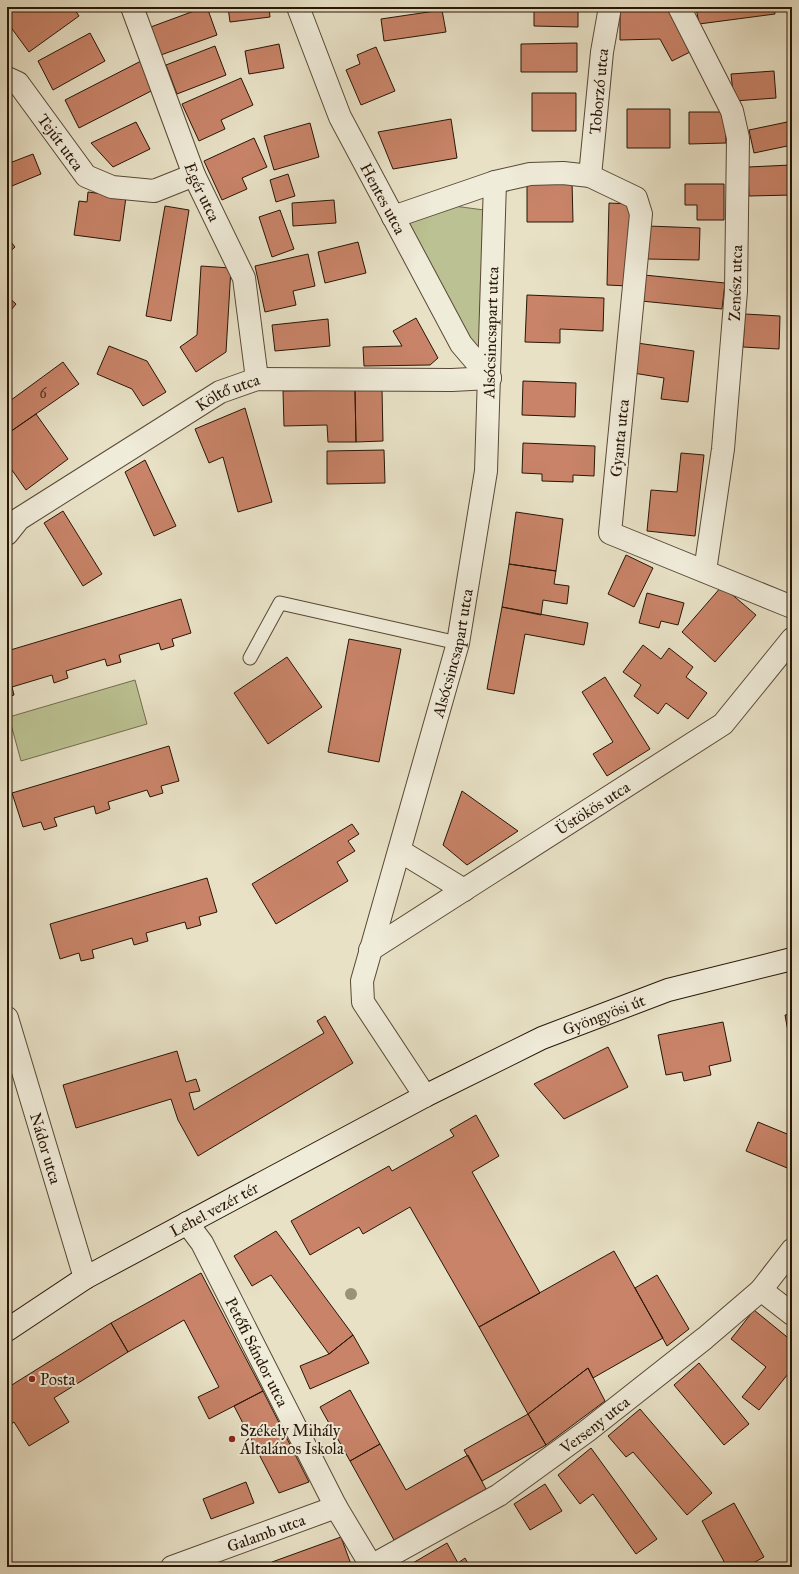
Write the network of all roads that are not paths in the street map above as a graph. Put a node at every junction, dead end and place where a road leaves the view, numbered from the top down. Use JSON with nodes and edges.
{"nodes":[{"id":1,"x":132,"y":7,"type":"edge"},
{"id":2,"x":298,"y":7,"type":"edge"},
{"id":3,"x":610,"y":7,"type":"edge"},
{"id":4,"x":678,"y":7,"type":"edge"},
{"id":5,"x":7,"y":78,"type":"edge"},
{"id":6,"x":194,"y":175,"type":"junction"},
{"id":7,"x":590,"y":176,"type":"junction"},
{"id":8,"x":496,"y":182,"type":"junction"},
{"id":9,"x":394,"y":217,"type":"junction"},
{"id":10,"x":490,"y":378,"type":"junction"},
{"id":11,"x":257,"y":379,"type":"junction"},
{"id":12,"x":7,"y":534,"type":"edge"},
{"id":13,"x":705,"y":571,"type":"junction"},
{"id":14,"x":792,"y":607,"type":"edge"},
{"id":15,"x":792,"y":639,"type":"edge"},
{"id":16,"x":458,"y":643,"type":"junction"},
{"id":17,"x":250,"y":658,"type":"dead end"},
{"id":18,"x":400,"y":851,"type":"junction"},
{"id":19,"x":464,"y":890,"type":"junction"},
{"id":20,"x":370,"y":950,"type":"junction"},
{"id":21,"x":792,"y":959,"type":"edge"},
{"id":22,"x":7,"y":1018,"type":"edge"},
{"id":23,"x":425,"y":1096,"type":"junction"},
{"id":24,"x":187,"y":1223,"type":"junction"},
{"id":25,"x":792,"y":1250,"type":"edge"},
{"id":26,"x":85,"y":1278,"type":"junction"},
{"id":27,"x":761,"y":1290,"type":"junction"},
{"id":28,"x":792,"y":1314,"type":"edge"},
{"id":29,"x":7,"y":1330,"type":"edge"},
{"id":30,"x":336,"y":1506,"type":"junction"},
{"id":31,"x":172,"y":1567,"type":"edge"},
{"id":32,"x":372,"y":1567,"type":"edge"}],
"edges":[{"from":1,"to":6,"type":"street","name":"Egér utca"},
{"from":2,"to":9,"type":"street","name":"Hentes utca"},
{"from":3,"to":7,"type":"street","name":"Toborzó utca"},
{"from":4,"to":13,"type":"street","name":"Zenész utca"},
{"from":5,"to":6,"type":"street","name":"Tejút utca"},
{"from":6,"to":11,"type":"street","name":"Egér utca"},
{"from":7,"to":8,"type":"street"},
{"from":7,"to":13,"type":"street","name":"Gyanta utca"},
{"from":8,"to":9,"type":"street"},
{"from":8,"to":10,"type":"street","name":"Alsócsincsapart utca"},
{"from":9,"to":10,"type":"street","name":"Hentes utca"},
{"from":10,"to":11,"type":"street","name":"Költő utca"},
{"from":10,"to":16,"type":"street","name":"Alsócsincsapart utca"},
{"from":11,"to":12,"type":"street","name":"Költő utca"},
{"from":13,"to":14,"type":"street","name":"Gyanta utca"},
{"from":15,"to":19,"type":"street","name":"Üstökös utca"},
{"from":16,"to":17,"type":"lane"},
{"from":16,"to":18,"type":"street","name":"Alsócsincsapart utca"},
{"from":18,"to":19,"type":"street"},
{"from":18,"to":20,"type":"street","name":"Alsócsincsapart utca"},
{"from":19,"to":20,"type":"street","name":"Üstökös utca"},
{"from":20,"to":23,"type":"street","name":"Alsócsincsapart utca"},
{"from":21,"to":23,"type":"street","name":"Gyöngyösi út"},
{"from":22,"to":26,"type":"street","name":"Nádor utca"},
{"from":23,"to":24,"type":"street","name":"Lehel vezér tér"},
{"from":24,"to":26,"type":"street","name":"Lehel vezér tér"},
{"from":24,"to":30,"type":"street","name":"Petőfi Sándor utca"},
{"from":25,"to":27,"type":"street","name":"Verseny utca"},
{"from":26,"to":29,"type":"street","name":"Lehel vezér tér"},
{"from":27,"to":28,"type":"street"},
{"from":27,"to":32,"type":"street","name":"Verseny utca"},
{"from":30,"to":31,"type":"street","name":"Galamb utca"},
{"from":30,"to":32,"type":"street","name":"Petőfi Sándor utca"}]}
